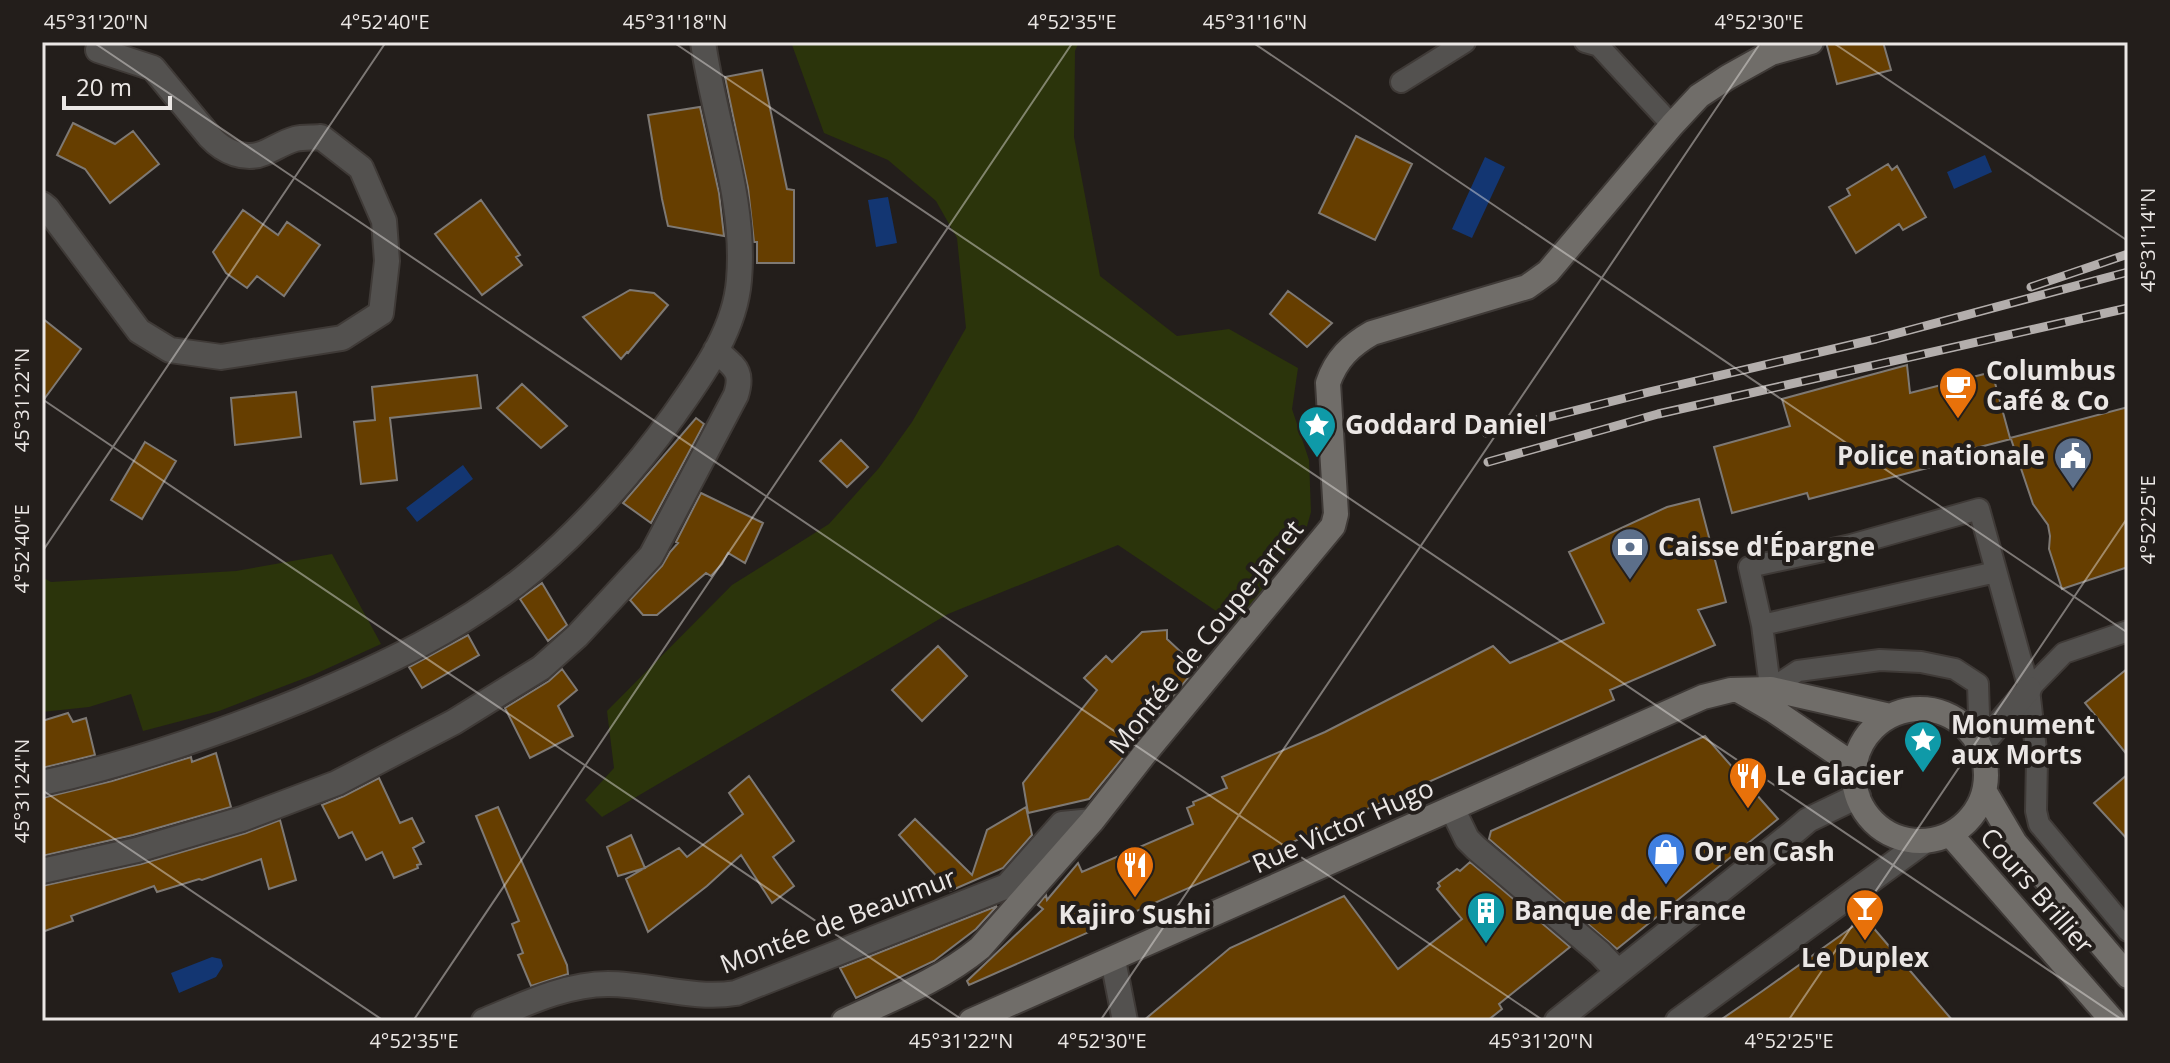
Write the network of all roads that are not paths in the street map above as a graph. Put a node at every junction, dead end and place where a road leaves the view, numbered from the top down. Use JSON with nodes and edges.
{"nodes":[{"id":1,"x":703,"y":42,"type":"edge"},
{"id":2,"x":1465,"y":42,"type":"edge"},
{"id":3,"x":1585,"y":42,"type":"edge"},
{"id":4,"x":1811,"y":42,"type":"edge"},
{"id":5,"x":98,"y":50,"type":"dead end"},
{"id":6,"x":1401,"y":82,"type":"dead end"},
{"id":7,"x":1672,"y":125,"type":"junction"},
{"id":8,"x":42,"y":204,"type":"edge"},
{"id":9,"x":716,"y":350,"type":"junction"},
{"id":10,"x":1996,"y":572,"type":"junction"},
{"id":11,"x":1762,"y":625,"type":"junction"},
{"id":12,"x":2128,"y":631,"type":"edge"},
{"id":13,"x":2029,"y":689,"type":"junction"},
{"id":14,"x":1772,"y":699,"type":"junction"},
{"id":15,"x":1890,"y":716,"type":"junction"},
{"id":16,"x":1980,"y":746,"type":"junction"},
{"id":17,"x":1855,"y":766,"type":"junction"},
{"id":18,"x":42,"y":783,"type":"edge"},
{"id":19,"x":1985,"y":792,"type":"junction"},
{"id":20,"x":1858,"y":796,"type":"junction"},
{"id":21,"x":1452,"y":808,"type":"junction"},
{"id":22,"x":1092,"y":821,"type":"junction"},
{"id":23,"x":1950,"y":834,"type":"junction"},
{"id":24,"x":1923,"y":842,"type":"junction"},
{"id":25,"x":42,"y":871,"type":"edge"},
{"id":26,"x":2128,"y":931,"type":"edge"},
{"id":27,"x":1113,"y":960,"type":"junction"},
{"id":28,"x":1618,"y":972,"type":"junction"},
{"id":29,"x":2128,"y":976,"type":"edge"},
{"id":30,"x":1684,"y":1019,"type":"edge"},
{"id":31,"x":484,"y":1021,"type":"edge"},
{"id":32,"x":844,"y":1021,"type":"edge"},
{"id":33,"x":971,"y":1021,"type":"edge"},
{"id":34,"x":1125,"y":1021,"type":"edge"},
{"id":35,"x":1557,"y":1021,"type":"edge"},
{"id":36,"x":2113,"y":1021,"type":"edge"}],
"edges":[{"from":1,"to":9,"type":"street"},
{"from":2,"to":6,"type":"lane"},
{"from":3,"to":7,"type":"lane"},
{"from":4,"to":7,"type":"main road","name":"Montée de Coupe-Jarret"},
{"from":5,"to":8,"type":"street"},
{"from":7,"to":22,"type":"main road","name":"Montée de Coupe-Jarret"},
{"from":9,"to":18,"type":"street"},
{"from":9,"to":25,"type":"street"},
{"from":10,"to":11,"type":"lane"},
{"from":10,"to":11,"type":"lane"},
{"from":10,"to":13,"type":"lane"},
{"from":11,"to":14,"type":"lane"},
{"from":12,"to":13,"type":"lane"},
{"from":13,"to":16,"type":"street"},
{"from":13,"to":26,"type":"lane"},
{"from":14,"to":15,"type":"main road","name":"Rue Victor Hugo"},
{"from":14,"to":16,"type":"lane"},
{"from":14,"to":17,"type":"main road","name":"Rue Victor Hugo"},
{"from":14,"to":21,"type":"main road","name":"Rue Victor Hugo"},
{"from":15,"to":16,"type":"main road"},
{"from":15,"to":17,"type":"main road"},
{"from":16,"to":19,"type":"main road"},
{"from":17,"to":20,"type":"main road"},
{"from":19,"to":23,"type":"main road"},
{"from":19,"to":29,"type":"main road","name":"Cours Brillier"},
{"from":20,"to":24,"type":"main road"},
{"from":20,"to":28,"type":"street"},
{"from":21,"to":27,"type":"main road","name":"Rue Victor Hugo"},
{"from":21,"to":28,"type":"street"},
{"from":22,"to":31,"type":"street","name":"Montée de Beaumur"},
{"from":22,"to":32,"type":"main road","name":"Montée de Coupe-Jarret"},
{"from":23,"to":24,"type":"main road"},
{"from":23,"to":36,"type":"main road","name":"Cours Brillier"},
{"from":24,"to":30,"type":"street"},
{"from":27,"to":33,"type":"main road","name":"Rue Victor Hugo"},
{"from":27,"to":34,"type":"street"},
{"from":28,"to":35,"type":"street"}]}
